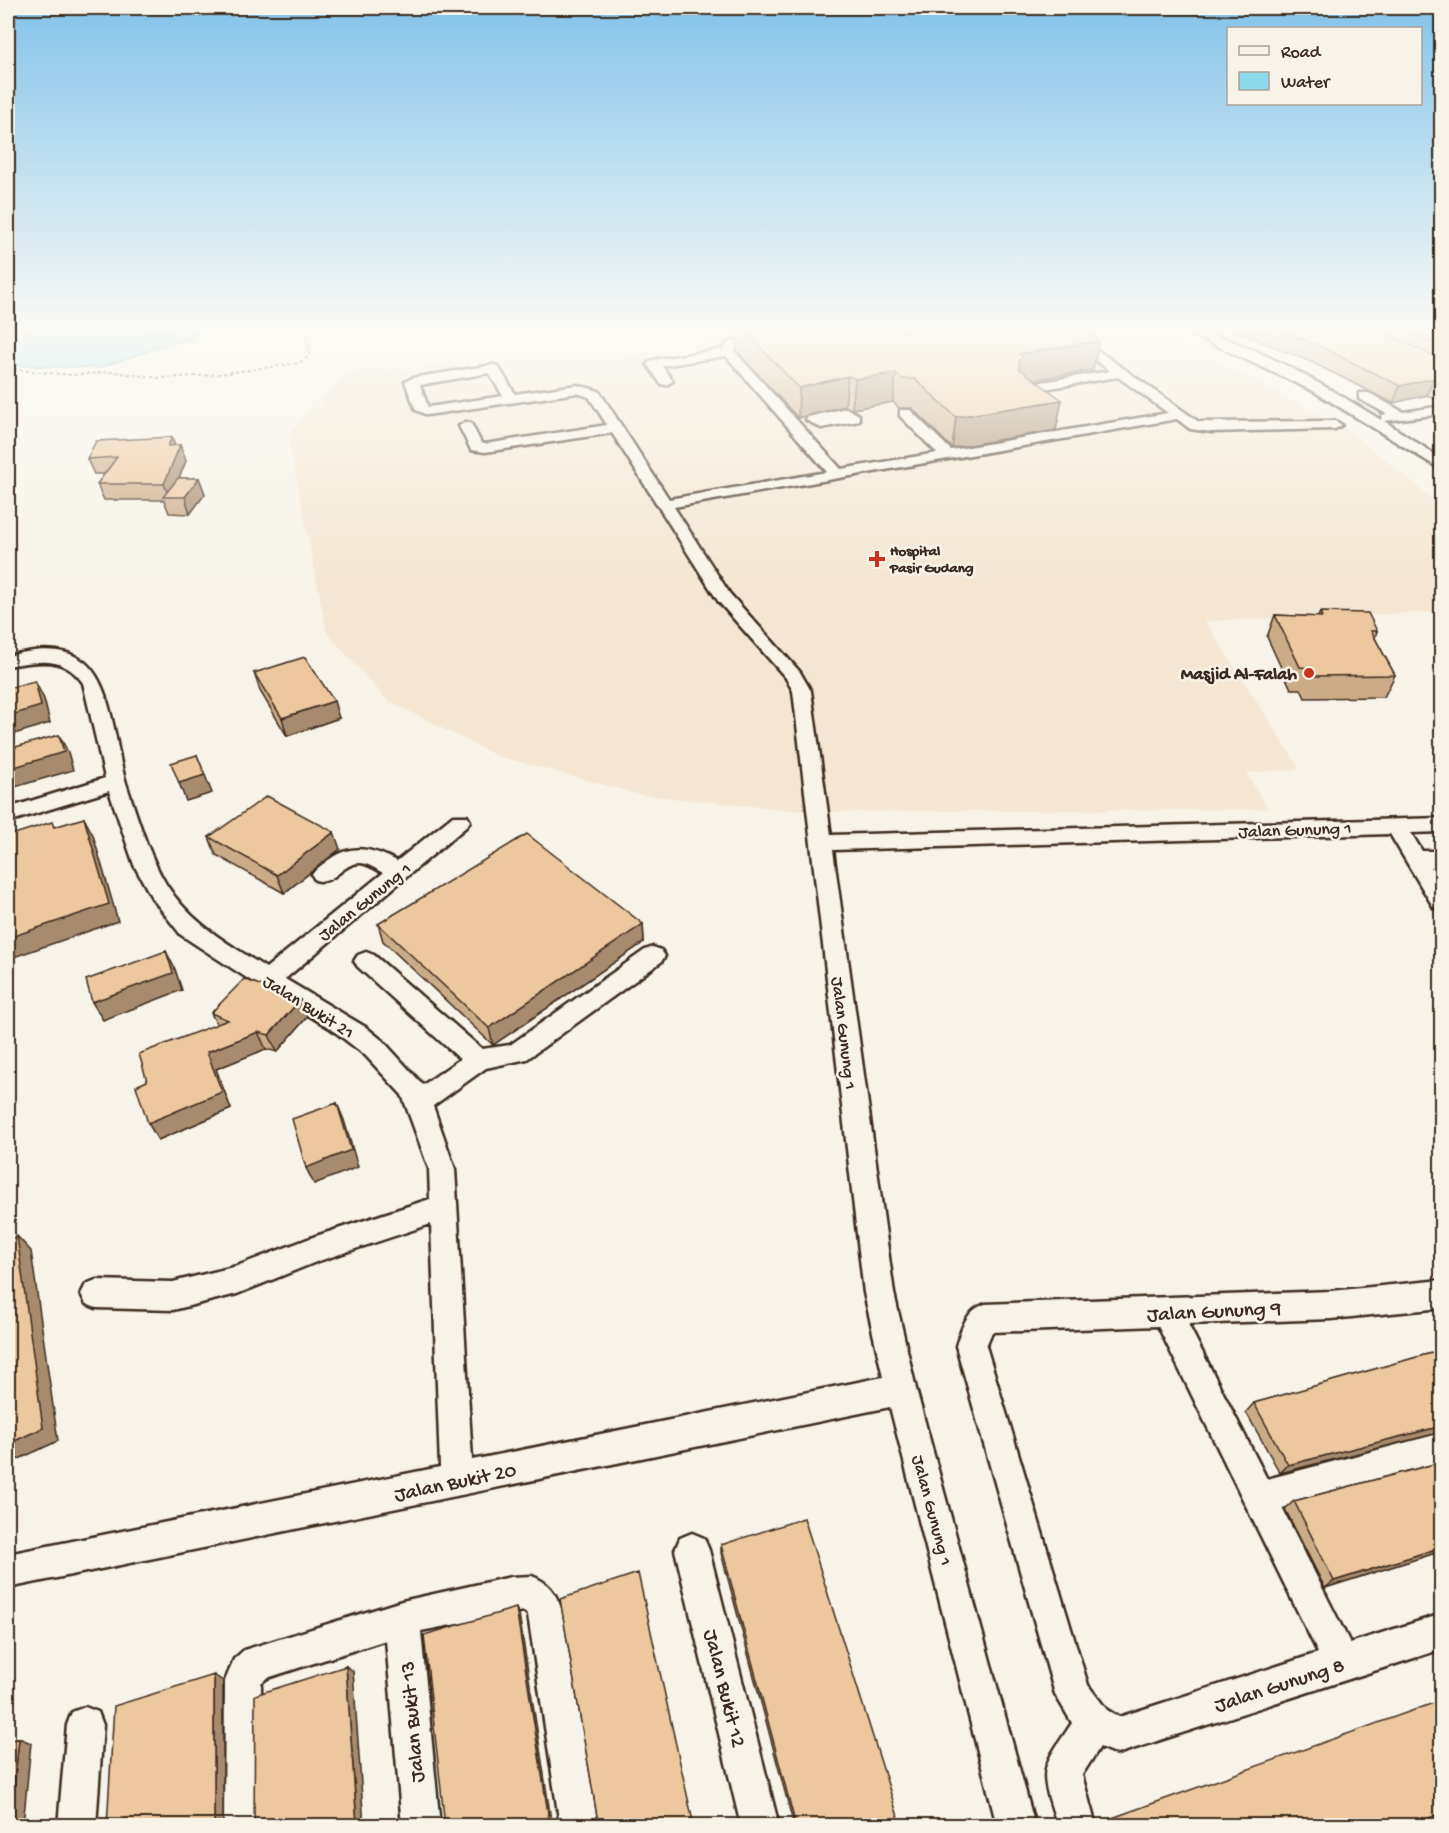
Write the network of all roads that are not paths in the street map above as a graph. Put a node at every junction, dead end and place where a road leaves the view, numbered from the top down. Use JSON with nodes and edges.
{"nodes":[{"id":1,"x":1179,"y":415,"type":"edge"},
{"id":2,"x":608,"y":416,"type":"edge"},
{"id":3,"x":785,"y":416,"type":"edge"},
{"id":4,"x":908,"y":416,"type":"edge"},
{"id":5,"x":1101,"y":416,"type":"joint"},
{"id":6,"x":1176,"y":416,"type":"edge"},
{"id":7,"x":1368,"y":416,"type":"edge"},
{"id":8,"x":1401,"y":416,"type":"joint"},
{"id":9,"x":1404,"y":416,"type":"edge"},
{"id":10,"x":1056,"y":420,"type":"dead end"},
{"id":11,"x":1376,"y":420,"type":"junction"},
{"id":12,"x":814,"y":421,"type":"dead end"},
{"id":13,"x":793,"y":425,"type":"junction"},
{"id":14,"x":1335,"y":425,"type":"dead end"},
{"id":15,"x":466,"y":426,"type":"dead end"},
{"id":16,"x":1114,"y":426,"type":"junction"},
{"id":17,"x":1075,"y":427,"type":"junction"},
{"id":18,"x":616,"y":428,"type":"junction"},
{"id":19,"x":948,"y":455,"type":"junction"},
{"id":20,"x":1442,"y":465,"type":"edge"},
{"id":21,"x":837,"y":474,"type":"junction"},
{"id":22,"x":665,"y":504,"type":"junction"},
{"id":23,"x":8,"y":661,"type":"edge"},
{"id":24,"x":116,"y":782,"type":"junction"},
{"id":25,"x":8,"y":815,"type":"edge"},
{"id":26,"x":460,"y":821,"type":"dead end"},
{"id":27,"x":1442,"y":825,"type":"edge"},
{"id":28,"x":1396,"y":826,"type":"junction"},
{"id":29,"x":821,"y":843,"type":"junction"},
{"id":30,"x":1416,"y":859,"type":"junction"},
{"id":31,"x":1442,"y":859,"type":"edge"},
{"id":32,"x":399,"y":872,"type":"junction"},
{"id":33,"x":324,"y":875,"type":"dead end"},
{"id":34,"x":1442,"y":902,"type":"edge"},
{"id":35,"x":653,"y":956,"type":"dead end"},
{"id":36,"x":366,"y":961,"type":"dead end"},
{"id":37,"x":267,"y":980,"type":"junction"},
{"id":38,"x":478,"y":1060,"type":"junction"},
{"id":39,"x":419,"y":1102,"type":"junction"},
{"id":40,"x":444,"y":1208,"type":"junction"},
{"id":41,"x":96,"y":1294,"type":"dead end"},
{"id":42,"x":1442,"y":1294,"type":"edge"},
{"id":43,"x":1167,"y":1313,"type":"junction"},
{"id":44,"x":901,"y":1389,"type":"junction"},
{"id":45,"x":1442,"y":1449,"type":"edge"},
{"id":46,"x":457,"y":1481,"type":"junction"},
{"id":47,"x":1259,"y":1498,"type":"junction"},
{"id":48,"x":692,"y":1550,"type":"dead end"},
{"id":49,"x":8,"y":1571,"type":"edge"},
{"id":50,"x":402,"y":1618,"type":"junction"},
{"id":51,"x":1442,"y":1631,"type":"edge"},
{"id":52,"x":1342,"y":1664,"type":"junction"},
{"id":53,"x":85,"y":1725,"type":"dead end"},
{"id":54,"x":1105,"y":1730,"type":"junction"},
{"id":55,"x":77,"y":1826,"type":"edge"},
{"id":56,"x":243,"y":1826,"type":"edge"},
{"id":57,"x":420,"y":1826,"type":"edge"},
{"id":58,"x":579,"y":1826,"type":"edge"},
{"id":59,"x":760,"y":1826,"type":"edge"},
{"id":60,"x":1016,"y":1826,"type":"edge"},
{"id":61,"x":1077,"y":1826,"type":"edge"}],
"edges":[{"from":1,"to":14,"type":"street"},
{"from":2,"to":18,"type":"street"},
{"from":3,"to":13,"type":"street"},
{"from":4,"to":19,"type":"street"},
{"from":5,"to":16,"type":"street"},
{"from":5,"to":17,"type":"street"},
{"from":6,"to":16,"type":"street"},
{"from":7,"to":11,"type":"street"},
{"from":8,"to":9,"type":"street"},
{"from":8,"to":11,"type":"street"},
{"from":10,"to":17,"type":"street"},
{"from":11,"to":20,"type":"street"},
{"from":12,"to":13,"type":"street"},
{"from":13,"to":21,"type":"street"},
{"from":15,"to":18,"type":"street"},
{"from":16,"to":17,"type":"street"},
{"from":17,"to":19,"type":"street"},
{"from":18,"to":22,"type":"street"},
{"from":19,"to":21,"type":"street"},
{"from":21,"to":22,"type":"street"},
{"from":22,"to":29,"type":"street"},
{"from":23,"to":24,"type":"street","name":"Jalan Bukit 21"},
{"from":24,"to":25,"type":"street"},
{"from":24,"to":37,"type":"street","name":"Jalan Bukit 21"},
{"from":26,"to":32,"type":"street","name":"Jalan Gunung 1"},
{"from":27,"to":28,"type":"street","name":"Jalan Gunung 1"},
{"from":28,"to":29,"type":"street","name":"Jalan Gunung 1"},
{"from":28,"to":30,"type":"street"},
{"from":29,"to":44,"type":"street","name":"Jalan Gunung 1"},
{"from":30,"to":31,"type":"street"},
{"from":30,"to":34,"type":"street"},
{"from":32,"to":33,"type":"street"},
{"from":32,"to":37,"type":"street","name":"Jalan Gunung 1"},
{"from":35,"to":38,"type":"street"},
{"from":36,"to":38,"type":"street"},
{"from":37,"to":39,"type":"street","name":"Jalan Bukit 21"},
{"from":38,"to":39,"type":"street"},
{"from":39,"to":40,"type":"street","name":"Jalan Bukit 21"},
{"from":40,"to":41,"type":"street"},
{"from":40,"to":46,"type":"street","name":"Jalan Bukit 21"},
{"from":42,"to":43,"type":"street","name":"Jalan Gunung 9"},
{"from":43,"to":47,"type":"street"},
{"from":43,"to":54,"type":"street","name":"Jalan Gunung 9"},
{"from":44,"to":46,"type":"street","name":"Jalan Bukit 20"},
{"from":44,"to":60,"type":"street","name":"Jalan Gunung 1"},
{"from":45,"to":47,"type":"street"},
{"from":46,"to":49,"type":"street","name":"Jalan Bukit 20"},
{"from":47,"to":52,"type":"street"},
{"from":48,"to":59,"type":"street","name":"Jalan Bukit 12"},
{"from":50,"to":56,"type":"street"},
{"from":50,"to":57,"type":"street","name":"Jalan Bukit 13"},
{"from":50,"to":58,"type":"street"},
{"from":51,"to":52,"type":"street","name":"Jalan Gunung 8"},
{"from":52,"to":54,"type":"street","name":"Jalan Gunung 8"},
{"from":53,"to":55,"type":"street"},
{"from":54,"to":61,"type":"street"}]}
